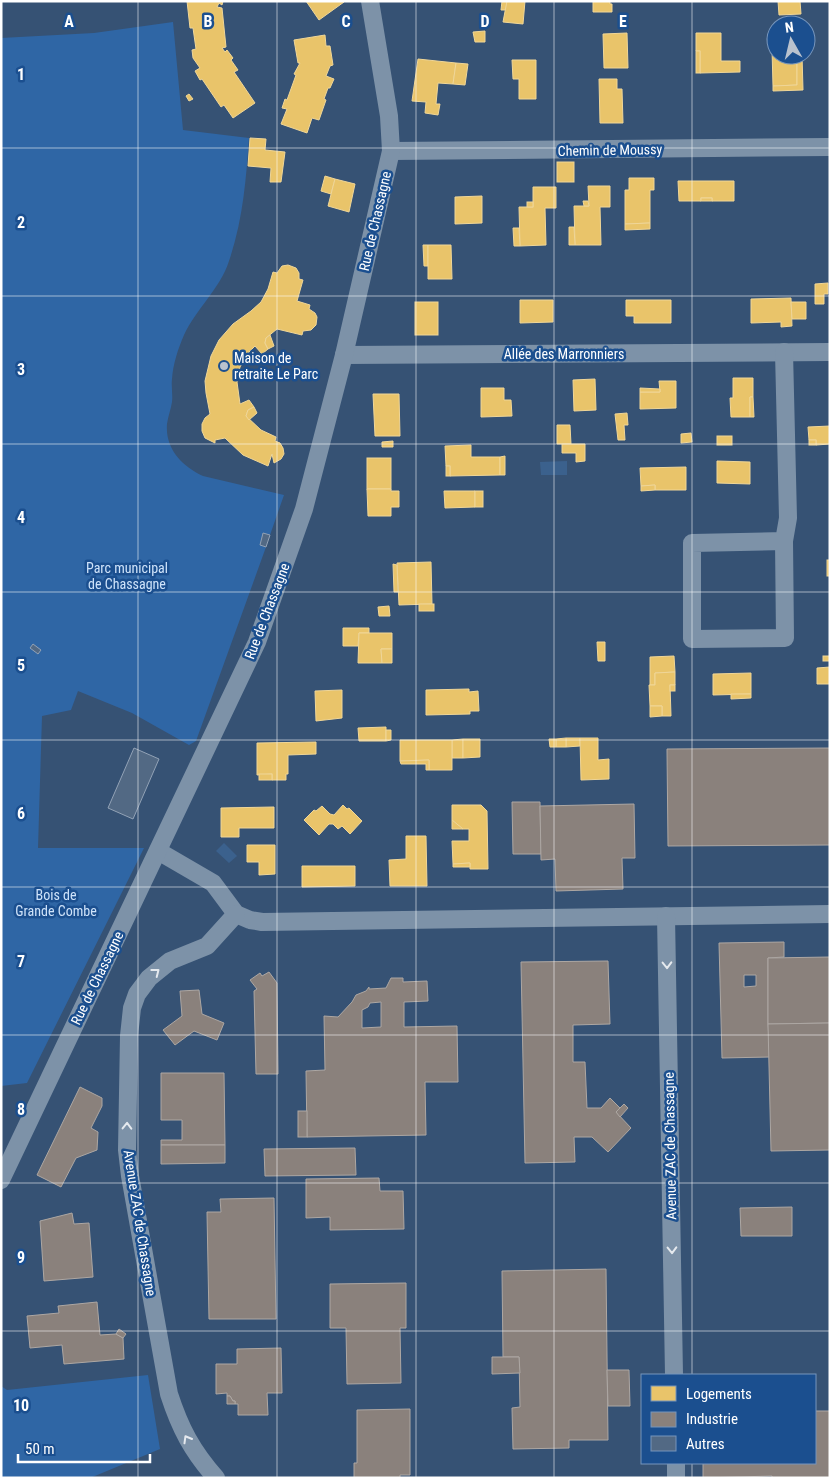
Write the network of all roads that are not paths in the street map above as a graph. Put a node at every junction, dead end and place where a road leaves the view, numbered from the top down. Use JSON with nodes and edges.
{"nodes":[{"id":1,"x":370,"y":1,"type":"edge"},
{"id":2,"x":830,"y":147,"type":"edge"},
{"id":3,"x":391,"y":151,"type":"junction"},
{"id":4,"x":784,"y":352,"type":"junction"},
{"id":5,"x":830,"y":352,"type":"edge"},
{"id":6,"x":344,"y":355,"type":"junction"},
{"id":7,"x":784,"y":540,"type":"junction"},
{"id":8,"x":158,"y":852,"type":"junction"},
{"id":9,"x":236,"y":914,"type":"junction"},
{"id":10,"x":830,"y":914,"type":"edge"},
{"id":11,"x":666,"y":916,"type":"junction"},
{"id":12,"x":1,"y":1180,"type":"edge"},
{"id":13,"x":674,"y":1374,"type":"edge"},
{"id":14,"x":676,"y":1464,"type":"edge"},
{"id":15,"x":216,"y":1478,"type":"edge"},
{"id":16,"x":676,"y":1478,"type":"edge"}],
"edges":[{"from":1,"to":3,"type":"street","name":"Rue de Chassagne"},
{"from":2,"to":3,"type":"street","name":"Chemin de Moussy"},
{"from":3,"to":6,"type":"street","name":"Rue de Chassagne"},
{"from":4,"to":5,"type":"street","name":"Allée des Marronniers"},
{"from":4,"to":6,"type":"street","name":"Allée des Marronniers"},
{"from":4,"to":7,"type":"street"},
{"from":6,"to":8,"type":"street","name":"Rue de Chassagne"},
{"from":7,"to":7,"type":"street"},
{"from":8,"to":9,"type":"street"},
{"from":8,"to":12,"type":"street","name":"Rue de Chassagne"},
{"from":9,"to":11,"type":"street"},
{"from":15,"to":9,"type":"street","name":"Avenue ZAC de Chassagne","one_way":true},
{"from":10,"to":11,"type":"street"},
{"from":11,"to":13,"type":"street","name":"Avenue ZAC de Chassagne","one_way":true},
{"from":14,"to":16,"type":"street"}]}
